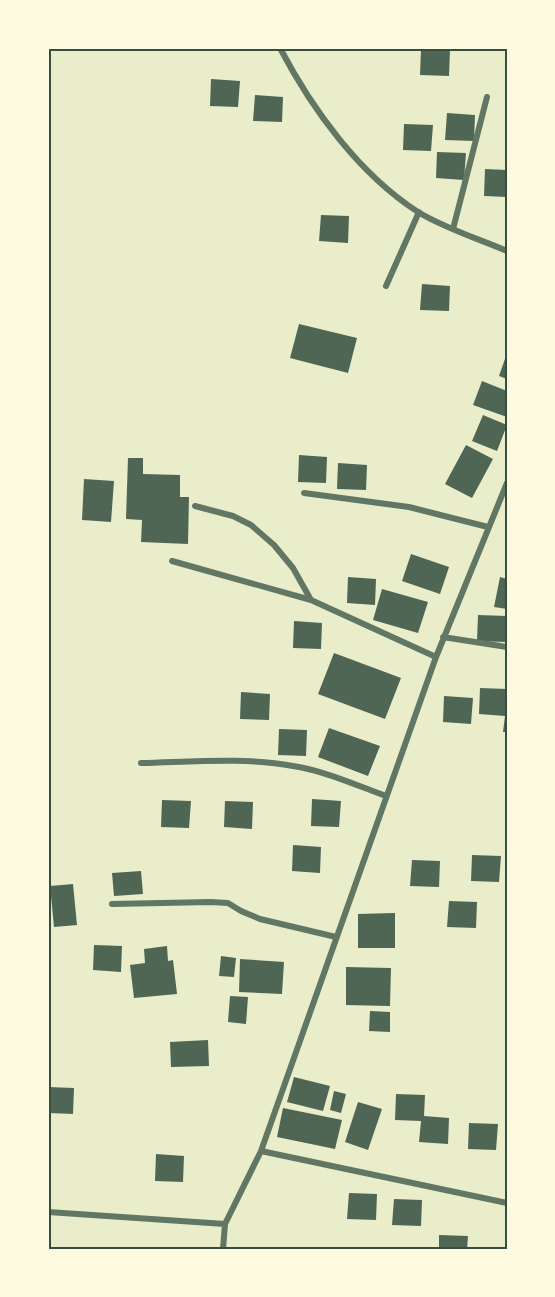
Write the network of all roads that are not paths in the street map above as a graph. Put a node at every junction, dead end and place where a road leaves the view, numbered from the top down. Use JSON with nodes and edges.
{"nodes":[{"id":1,"x":280,"y":48,"type":"edge"},
{"id":2,"x":487,"y":97,"type":"dead end"},
{"id":3,"x":419,"y":212,"type":"junction"},
{"id":4,"x":453,"y":229,"type":"junction"},
{"id":5,"x":507,"y":251,"type":"edge"},
{"id":6,"x":386,"y":286,"type":"dead end"},
{"id":7,"x":507,"y":483,"type":"edge"},
{"id":8,"x":304,"y":493,"type":"dead end"},
{"id":9,"x":195,"y":506,"type":"dead end"},
{"id":10,"x":488,"y":527,"type":"junction"},
{"id":11,"x":172,"y":561,"type":"dead end"},
{"id":12,"x":311,"y":600,"type":"junction"},
{"id":13,"x":443,"y":637,"type":"junction"},
{"id":14,"x":507,"y":647,"type":"edge"},
{"id":15,"x":436,"y":657,"type":"junction"},
{"id":16,"x":141,"y":763,"type":"dead end"},
{"id":17,"x":386,"y":796,"type":"junction"},
{"id":18,"x":112,"y":904,"type":"dead end"},
{"id":19,"x":336,"y":937,"type":"junction"},
{"id":20,"x":261,"y":1150,"type":"junction"},
{"id":21,"x":507,"y":1203,"type":"edge"},
{"id":22,"x":48,"y":1212,"type":"edge"},
{"id":23,"x":225,"y":1224,"type":"junction"},
{"id":24,"x":223,"y":1249,"type":"edge"}],
"edges":[{"from":1,"to":3,"type":"street"},
{"from":2,"to":4,"type":"street"},
{"from":3,"to":4,"type":"street"},
{"from":3,"to":6,"type":"street"},
{"from":4,"to":5,"type":"street"},
{"from":7,"to":10,"type":"street"},
{"from":8,"to":10,"type":"street"},
{"from":9,"to":12,"type":"street"},
{"from":10,"to":13,"type":"street"},
{"from":11,"to":12,"type":"street"},
{"from":12,"to":15,"type":"street"},
{"from":13,"to":14,"type":"street"},
{"from":13,"to":15,"type":"street"},
{"from":15,"to":17,"type":"street"},
{"from":16,"to":17,"type":"street"},
{"from":17,"to":19,"type":"street"},
{"from":18,"to":19,"type":"street"},
{"from":19,"to":20,"type":"street"},
{"from":20,"to":21,"type":"street"},
{"from":20,"to":23,"type":"street"},
{"from":22,"to":23,"type":"street"},
{"from":23,"to":24,"type":"street"}]}
